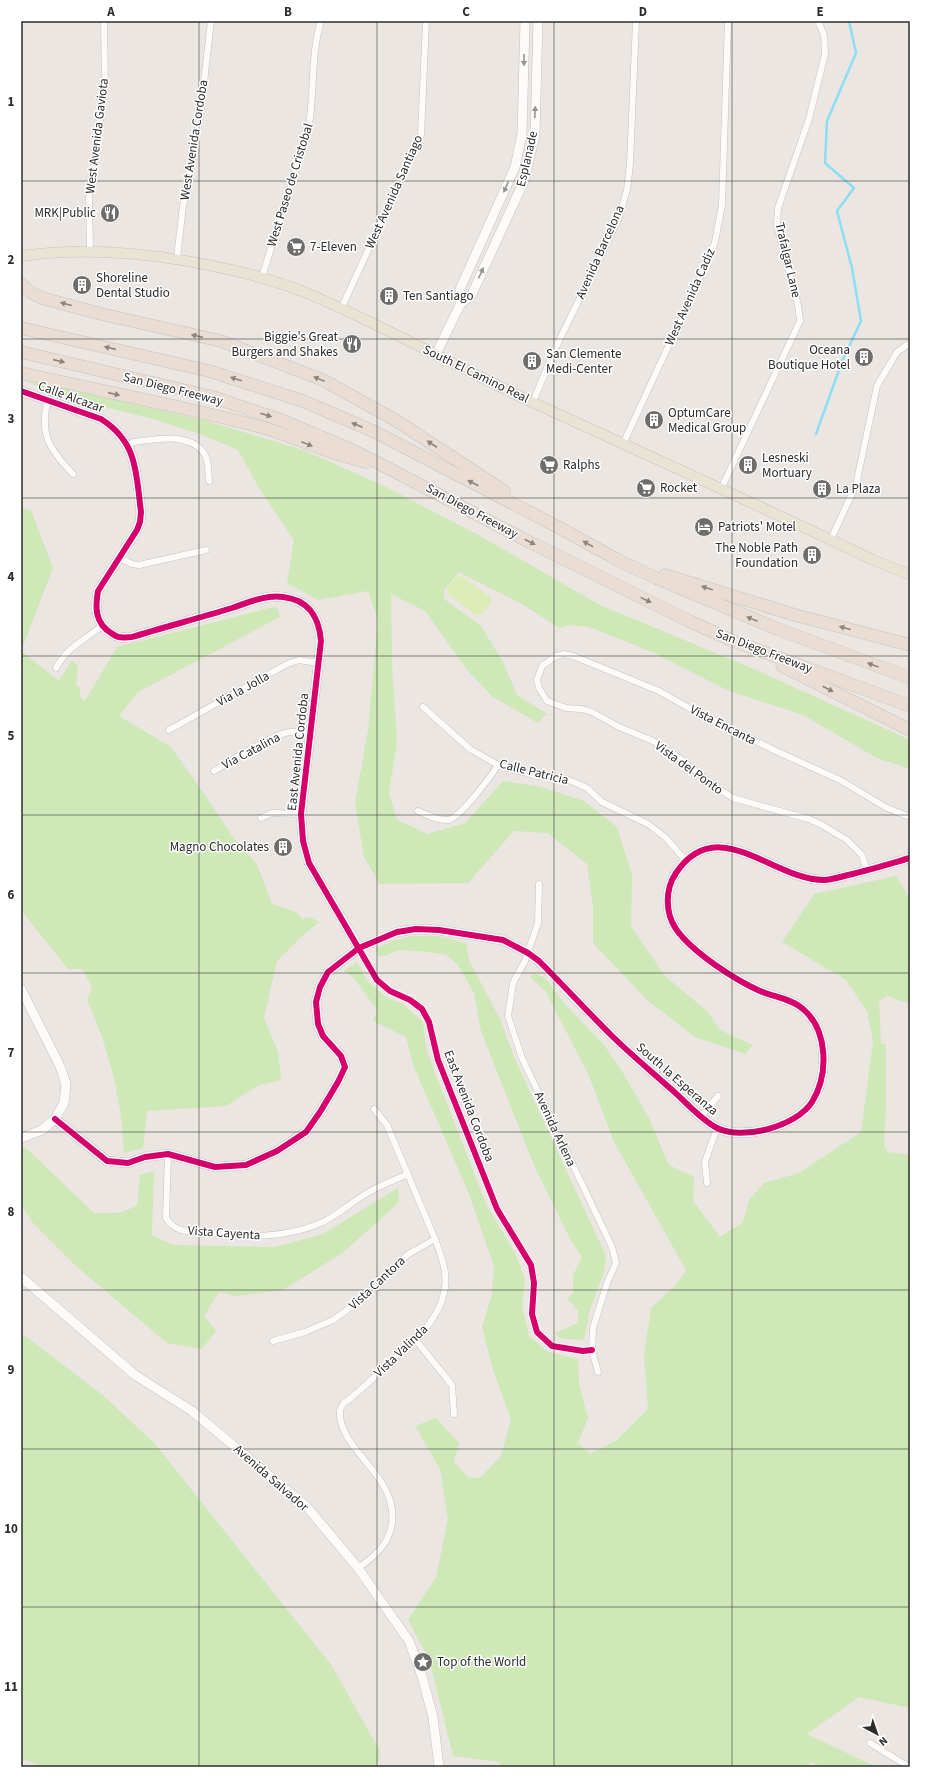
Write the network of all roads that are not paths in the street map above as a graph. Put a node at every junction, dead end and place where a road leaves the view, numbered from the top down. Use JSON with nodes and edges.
{"nodes":[{"id":1,"x":104,"y":21,"type":"edge"},
{"id":2,"x":211,"y":21,"type":"edge"},
{"id":3,"x":321,"y":21,"type":"edge"},
{"id":4,"x":426,"y":21,"type":"edge"},
{"id":5,"x":525,"y":21,"type":"edge"},
{"id":6,"x":538,"y":21,"type":"edge"},
{"id":7,"x":636,"y":21,"type":"edge"},
{"id":8,"x":728,"y":21,"type":"edge"},
{"id":9,"x":818,"y":21,"type":"edge"},
{"id":10,"x":522,"y":134,"type":"junction"},
{"id":11,"x":535,"y":135,"type":"junction"},
{"id":12,"x":90,"y":252,"type":"junction"},
{"id":13,"x":21,"y":256,"type":"edge"},
{"id":14,"x":177,"y":258,"type":"junction"},
{"id":15,"x":262,"y":278,"type":"junction"},
{"id":16,"x":21,"y":284,"type":"edge"},
{"id":17,"x":460,"y":305,"type":"junction"},
{"id":18,"x":341,"y":309,"type":"junction"},
{"id":19,"x":21,"y":328,"type":"edge"},
{"id":20,"x":910,"y":343,"type":"edge"},
{"id":21,"x":21,"y":352,"type":"edge"},
{"id":22,"x":436,"y":354,"type":"junction"},
{"id":23,"x":21,"y":373,"type":"edge"},
{"id":24,"x":21,"y":391,"type":"edge"},
{"id":25,"x":48,"y":399,"type":"junction"},
{"id":26,"x":533,"y":402,"type":"junction"},
{"id":27,"x":623,"y":444,"type":"junction"},
{"id":28,"x":128,"y":445,"type":"junction"},
{"id":29,"x":384,"y":466,"type":"junction"},
{"id":30,"x":73,"y":474,"type":"dead end"},
{"id":31,"x":209,"y":481,"type":"dead end"},
{"id":32,"x":721,"y":489,"type":"junction"},
{"id":33,"x":558,"y":527,"type":"junction"},
{"id":34,"x":831,"y":539,"type":"junction"},
{"id":35,"x":206,"y":550,"type":"dead end"},
{"id":36,"x":120,"y":558,"type":"junction"},
{"id":37,"x":618,"y":560,"type":"junction"},
{"id":38,"x":910,"y":575,"type":"edge"},
{"id":39,"x":102,"y":626,"type":"junction"},
{"id":40,"x":731,"y":640,"type":"junction"},
{"id":41,"x":910,"y":644,"type":"edge"},
{"id":42,"x":319,"y":663,"type":"junction"},
{"id":43,"x":56,"y":668,"type":"dead end"},
{"id":44,"x":538,"y":673,"type":"joint"},
{"id":45,"x":910,"y":678,"type":"edge"},
{"id":46,"x":910,"y":706,"type":"edge"},
{"id":47,"x":423,"y":707,"type":"dead end"},
{"id":48,"x":169,"y":730,"type":"dead end"},
{"id":49,"x":910,"y":730,"type":"edge"},
{"id":50,"x":311,"y":736,"type":"junction"},
{"id":51,"x":498,"y":766,"type":"junction"},
{"id":52,"x":214,"y":771,"type":"dead end"},
{"id":53,"x":418,"y":811,"type":"dead end"},
{"id":54,"x":302,"y":814,"type":"junction"},
{"id":55,"x":910,"y":817,"type":"edge"},
{"id":56,"x":261,"y":818,"type":"dead end"},
{"id":57,"x":910,"y":858,"type":"edge"},
{"id":58,"x":685,"y":860,"type":"junction"},
{"id":59,"x":867,"y":871,"type":"junction"},
{"id":60,"x":539,"y":884,"type":"dead end"},
{"id":61,"x":359,"y":948,"type":"junction"},
{"id":62,"x":528,"y":953,"type":"junction"},
{"id":63,"x":21,"y":989,"type":"edge"},
{"id":64,"x":718,"y":1096,"type":"dead end"},
{"id":65,"x":374,"y":1109,"type":"dead end"},
{"id":66,"x":701,"y":1116,"type":"junction"},
{"id":67,"x":55,"y":1119,"type":"junction"},
{"id":68,"x":718,"y":1128,"type":"junction"},
{"id":69,"x":21,"y":1138,"type":"edge"},
{"id":70,"x":168,"y":1154,"type":"junction"},
{"id":71,"x":408,"y":1174,"type":"junction"},
{"id":72,"x":707,"y":1183,"type":"dead end"},
{"id":73,"x":435,"y":1239,"type":"junction"},
{"id":74,"x":21,"y":1277,"type":"edge"},
{"id":75,"x":415,"y":1339,"type":"junction"},
{"id":76,"x":273,"y":1341,"type":"dead end"},
{"id":77,"x":592,"y":1350,"type":"junction"},
{"id":78,"x":598,"y":1372,"type":"dead end"},
{"id":79,"x":454,"y":1414,"type":"dead end"},
{"id":80,"x":358,"y":1568,"type":"junction"},
{"id":81,"x":870,"y":1743,"type":"dead end"},
{"id":82,"x":439,"y":1767,"type":"edge"},
{"id":83,"x":909,"y":1767,"type":"edge"}],
"edges":[{"from":1,"to":12,"type":"street","name":"West Avenida Gaviota"},
{"from":2,"to":14,"type":"street","name":"West Avenida Cordoba"},
{"from":3,"to":15,"type":"street","name":"West Paseo de Cristobal"},
{"from":4,"to":18,"type":"street","name":"West Avenida Santiago"},
{"from":5,"to":10,"type":"street","name":"Esplanade","one_way":true},
{"from":11,"to":6,"type":"street","name":"Esplanade","one_way":true},
{"from":7,"to":26,"type":"street","name":"Avenida Barcelona"},
{"from":8,"to":27,"type":"street","name":"West Avenida Cadiz"},
{"from":9,"to":32,"type":"street","name":"Trafalgar Lane"},
{"from":10,"to":11,"type":"street"},
{"from":10,"to":17,"type":"street","name":"Esplanade","one_way":true},
{"from":17,"to":11,"type":"street","name":"Esplanade","one_way":true},
{"from":12,"to":13,"type":"main road","name":"South El Camino Real"},
{"from":12,"to":14,"type":"main road","name":"South El Camino Real"},
{"from":14,"to":15,"type":"main road","name":"South El Camino Real"},
{"from":15,"to":18,"type":"main road","name":"South El Camino Real"},
{"from":33,"to":16,"type":"highway","one_way":true},
{"from":17,"to":22,"type":"street","name":"Esplanade"},
{"from":18,"to":22,"type":"main road","name":"South El Camino Real"},
{"from":33,"to":19,"type":"highway","name":"San Diego Freeway","one_way":true},
{"from":20,"to":34,"type":"street"},
{"from":21,"to":29,"type":"highway","name":"San Diego Freeway","one_way":true},
{"from":22,"to":26,"type":"main road","name":"South El Camino Real"},
{"from":23,"to":29,"type":"highway","one_way":true},
{"from":24,"to":25,"type":"street","name":"Calle Alcazar"},
{"from":25,"to":28,"type":"street","name":"Calle Alcazar"},
{"from":25,"to":30,"type":"street"},
{"from":26,"to":27,"type":"main road","name":"South El Camino Real"},
{"from":27,"to":32,"type":"main road","name":"South El Camino Real"},
{"from":28,"to":31,"type":"street"},
{"from":28,"to":36,"type":"street"},
{"from":29,"to":40,"type":"highway","name":"San Diego Freeway","one_way":true},
{"from":32,"to":34,"type":"main road","name":"South El Camino Real"},
{"from":37,"to":33,"type":"highway","name":"San Diego Freeway","one_way":true},
{"from":34,"to":38,"type":"main road","name":"South El Camino Real"},
{"from":35,"to":36,"type":"street"},
{"from":36,"to":39,"type":"street"},
{"from":41,"to":37,"type":"highway","one_way":true},
{"from":45,"to":37,"type":"highway","name":"San Diego Freeway","one_way":true},
{"from":39,"to":42,"type":"street","name":"East Avenida Cordoba"},
{"from":39,"to":43,"type":"street"},
{"from":40,"to":46,"type":"highway","name":"San Diego Freeway"},
{"from":40,"to":49,"type":"highway","one_way":true},
{"from":42,"to":48,"type":"street","name":"Via la Jolla"},
{"from":42,"to":50,"type":"street","name":"East Avenida Cordoba"},
{"from":44,"to":55,"type":"street","name":"Vista Encanta"},
{"from":44,"to":59,"type":"street","name":"Vista del Ponto"},
{"from":47,"to":51,"type":"street","name":"Calle Patricia"},
{"from":50,"to":52,"type":"street","name":"Via Catalina"},
{"from":50,"to":54,"type":"street","name":"East Avenida Cordoba"},
{"from":51,"to":53,"type":"street"},
{"from":51,"to":58,"type":"street","name":"Calle Patricia"},
{"from":54,"to":56,"type":"street"},
{"from":54,"to":61,"type":"street","name":"East Avenida Cordoba"},
{"from":57,"to":59,"type":"street","name":"South la Esperanza"},
{"from":58,"to":59,"type":"street","name":"South la Esperanza"},
{"from":58,"to":68,"type":"street","name":"South la Esperanza"},
{"from":60,"to":62,"type":"street","name":"Avenida Arlena"},
{"from":61,"to":62,"type":"street","name":"South la Esperanza"},
{"from":61,"to":70,"type":"street","name":"South la Esperanza"},
{"from":61,"to":77,"type":"street","name":"East Avenida Cordoba"},
{"from":62,"to":66,"type":"street","name":"South la Esperanza"},
{"from":62,"to":77,"type":"street","name":"Avenida Arlena"},
{"from":63,"to":67,"type":"street"},
{"from":64,"to":66,"type":"street"},
{"from":65,"to":71,"type":"street","name":"Vista Valinda"},
{"from":66,"to":68,"type":"street","name":"South la Esperanza"},
{"from":67,"to":69,"type":"street"},
{"from":67,"to":70,"type":"street"},
{"from":68,"to":72,"type":"street"},
{"from":70,"to":71,"type":"street","name":"Vista Cayenta"},
{"from":71,"to":73,"type":"street","name":"Vista Valinda"},
{"from":73,"to":75,"type":"street","name":"Vista Valinda"},
{"from":73,"to":76,"type":"street","name":"Vista Cantora"},
{"from":74,"to":80,"type":"street","name":"Avenida Salvador"},
{"from":75,"to":79,"type":"street"},
{"from":75,"to":80,"type":"street","name":"Vista Valinda"},
{"from":77,"to":78,"type":"street","name":"Avenida Arlena"},
{"from":80,"to":82,"type":"street","name":"Avenida Salvador"},
{"from":81,"to":83,"type":"street"}]}
